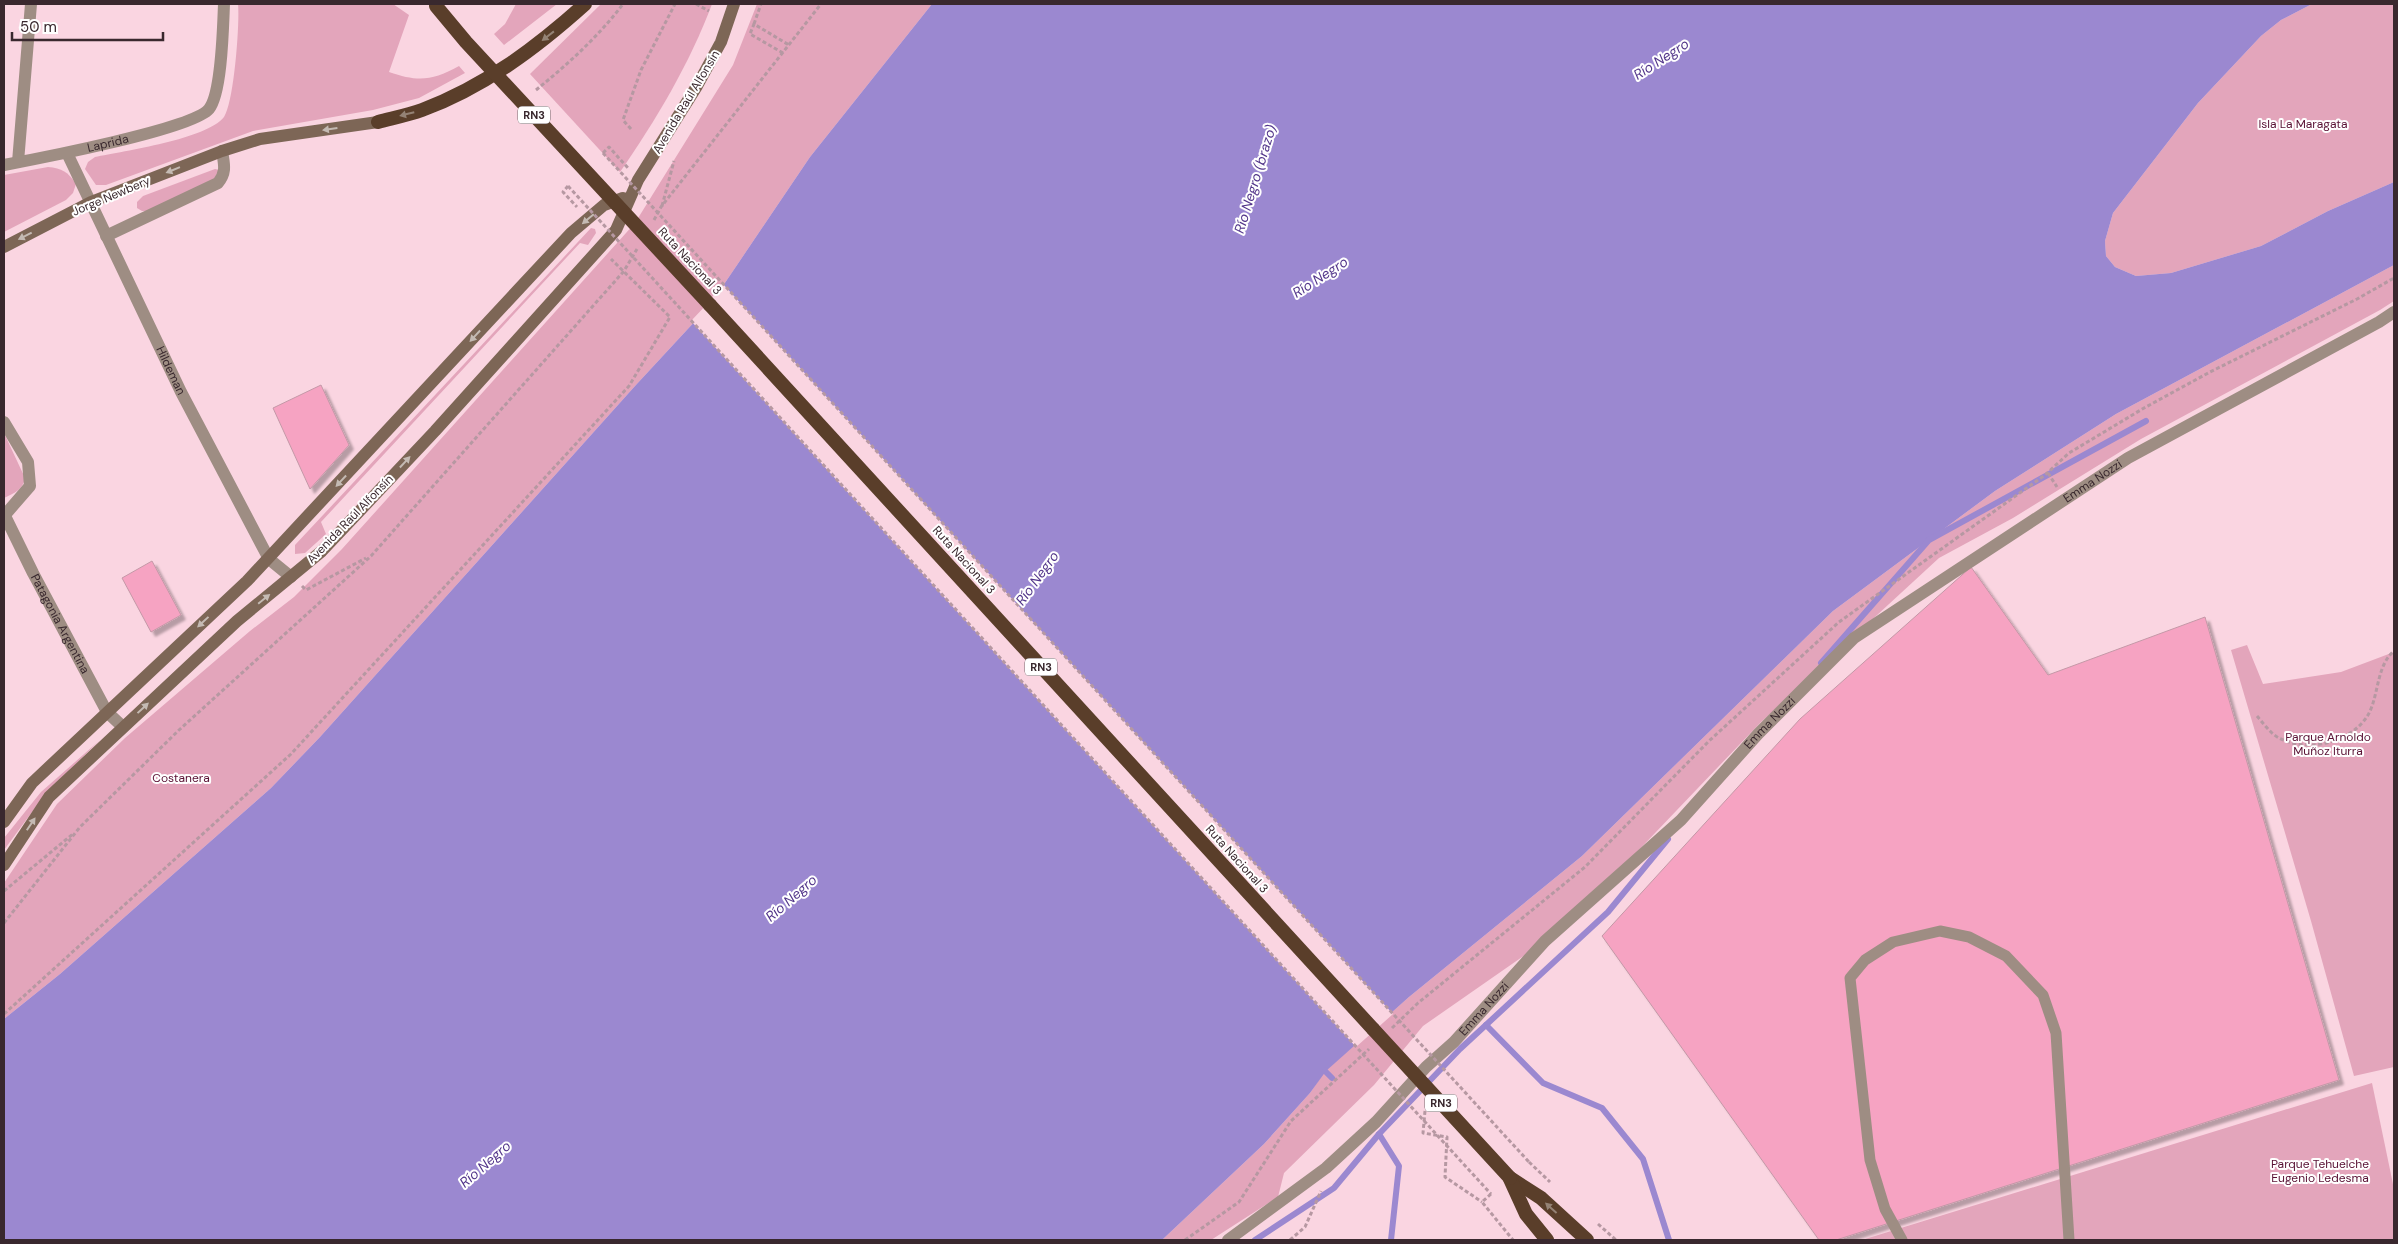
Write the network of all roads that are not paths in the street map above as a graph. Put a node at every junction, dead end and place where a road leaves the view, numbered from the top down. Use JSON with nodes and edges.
{"nodes":[{"id":1,"x":31,"y":4,"type":"edge"},
{"id":2,"x":224,"y":4,"type":"edge"},
{"id":3,"x":435,"y":4,"type":"edge"},
{"id":4,"x":585,"y":4,"type":"edge"},
{"id":5,"x":734,"y":4,"type":"edge"},
{"id":6,"x":378,"y":122,"type":"joint"},
{"id":7,"x":222,"y":150,"type":"junction"},
{"id":8,"x":67,"y":153,"type":"junction"},
{"id":9,"x":18,"y":162,"type":"junction"},
{"id":10,"x":4,"y":164,"type":"edge"},
{"id":11,"x":630,"y":195,"type":"junction"},
{"id":12,"x":91,"y":202,"type":"junction"},
{"id":13,"x":106,"y":236,"type":"junction"},
{"id":14,"x":4,"y":247,"type":"edge"},
{"id":15,"x":2394,"y":312,"type":"edge"},
{"id":16,"x":4,"y":422,"type":"edge"},
{"id":17,"x":5,"y":516,"type":"edge"},
{"id":18,"x":269,"y":559,"type":"junction"},
{"id":19,"x":291,"y":577,"type":"junction"},
{"id":20,"x":108,"y":712,"type":"junction"},
{"id":21,"x":123,"y":727,"type":"junction"},
{"id":22,"x":4,"y":822,"type":"edge"},
{"id":23,"x":4,"y":865,"type":"edge"},
{"id":24,"x":1510,"y":1178,"type":"junction"},
{"id":25,"x":1228,"y":1240,"type":"edge"},
{"id":26,"x":1547,"y":1240,"type":"edge"},
{"id":27,"x":1587,"y":1240,"type":"edge"},
{"id":28,"x":1902,"y":1240,"type":"edge"},
{"id":29,"x":2069,"y":1240,"type":"edge"}],
"edges":[{"from":1,"to":9,"type":"street"},
{"from":2,"to":8,"type":"street","name":"Laprida"},
{"from":3,"to":24,"type":"highway","name":"Ruta Nacional 3","number":"RN3","bridge":true},
{"from":4,"to":6,"type":"highway","one_way":true},
{"from":5,"to":11,"type":"main road","name":"Avenida Raúl Alfonsín"},
{"from":6,"to":7,"type":"main road","name":"Jorge Newbery","one_way":true},
{"from":7,"to":12,"type":"main road","name":"Jorge Newbery","one_way":true},
{"from":7,"to":13,"type":"street"},
{"from":8,"to":9,"type":"street","name":"Laprida"},
{"from":8,"to":12,"type":"street","name":"Hildeman"},
{"from":9,"to":10,"type":"street","name":"Laprida"},
{"from":11,"to":18,"type":"main road","one_way":true},
{"from":19,"to":11,"type":"main road","name":"Avenida Raúl Alfonsín","one_way":true},
{"from":12,"to":13,"type":"street","name":"Hildeman"},
{"from":12,"to":14,"type":"main road","name":"Jorge Newbery","one_way":true},
{"from":13,"to":18,"type":"street","name":"Hildeman"},
{"from":15,"to":25,"type":"street","name":"Emma Nozzi"},
{"from":16,"to":17,"type":"street","name":"Patagonia Argentina"},
{"from":17,"to":20,"type":"street","name":"Patagonia Argentina"},
{"from":18,"to":19,"type":"street","name":"Hildeman"},
{"from":18,"to":20,"type":"main road","one_way":true},
{"from":21,"to":19,"type":"main road","name":"Avenida Raúl Alfonsín","one_way":true},
{"from":20,"to":21,"type":"street","name":"Patagonia Argentina"},
{"from":20,"to":22,"type":"main road"},
{"from":23,"to":21,"type":"main road","name":"Avenida Raúl Alfonsín","one_way":true},
{"from":24,"to":26,"type":"highway","number":"RN3"},
{"from":27,"to":24,"type":"highway","number":"RN3","one_way":true},
{"from":28,"to":29,"type":"lane"}]}
